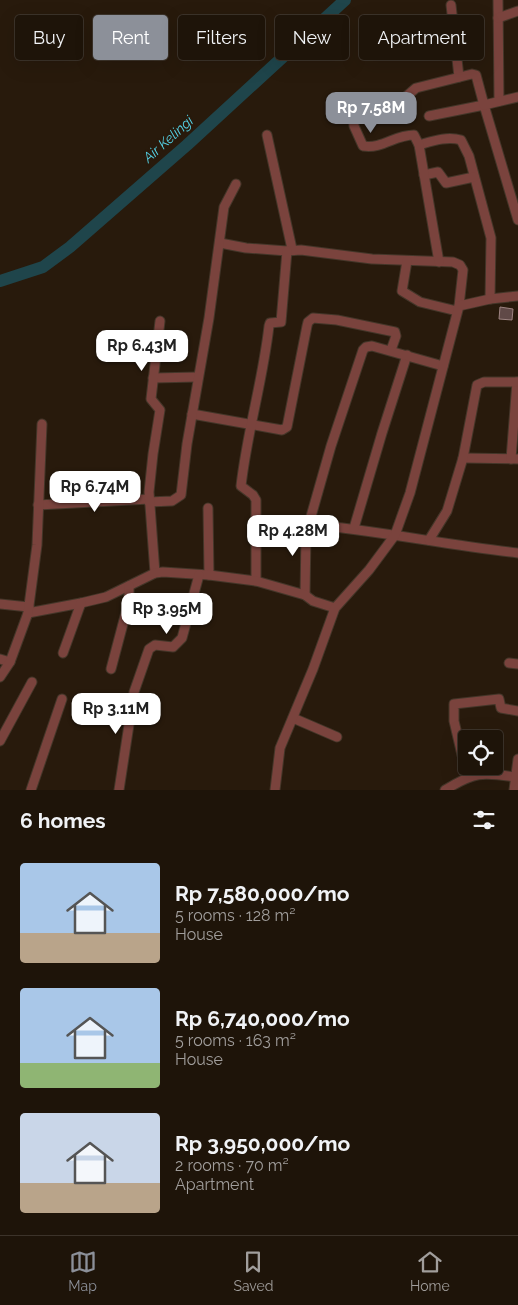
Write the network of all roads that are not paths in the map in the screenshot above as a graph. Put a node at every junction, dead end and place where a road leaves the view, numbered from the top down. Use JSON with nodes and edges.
{"nodes":[{"id":1,"x":498,"y":0,"type":"edge"},
{"id":2,"x":451,"y":5,"type":"dead end"},
{"id":3,"x":518,"y":11,"type":"edge"},
{"id":4,"x":498,"y":18,"type":"junction"},
{"id":5,"x":459,"y":76,"type":"junction"},
{"id":6,"x":518,"y":97,"type":"edge"},
{"id":7,"x":499,"y":101,"type":"junction"},
{"id":8,"x":484,"y":105,"type":"junction"},
{"id":9,"x":429,"y":116,"type":"dead end"},
{"id":10,"x":268,"y":135,"type":"dead end"},
{"id":11,"x":419,"y":145,"type":"junction"},
{"id":12,"x":424,"y":174,"type":"junction"},
{"id":13,"x":474,"y":178,"type":"junction"},
{"id":14,"x":236,"y":184,"type":"dead end"},
{"id":15,"x":518,"y":220,"type":"edge"},
{"id":16,"x":220,"y":243,"type":"junction"},
{"id":17,"x":289,"y":250,"type":"junction"},
{"id":18,"x":407,"y":261,"type":"junction"},
{"id":19,"x":439,"y":262,"type":"junction"},
{"id":20,"x":518,"y":296,"type":"edge"},
{"id":21,"x":490,"y":299,"type":"junction"},
{"id":22,"x":458,"y":308,"type":"junction"},
{"id":23,"x":160,"y":321,"type":"dead end"},
{"id":24,"x":391,"y":350,"type":"junction"},
{"id":25,"x":408,"y":355,"type":"junction"},
{"id":26,"x":444,"y":366,"type":"junction"},
{"id":27,"x":153,"y":378,"type":"junction"},
{"id":28,"x":198,"y":378,"type":"junction"},
{"id":29,"x":517,"y":382,"type":"edge"},
{"id":30,"x":192,"y":414,"type":"junction"},
{"id":31,"x":42,"y":424,"type":"dead end"},
{"id":32,"x":250,"y":425,"type":"junction"},
{"id":33,"x":463,"y":458,"type":"junction"},
{"id":34,"x":514,"y":459,"type":"edge"},
{"id":35,"x":149,"y":500,"type":"junction"},
{"id":36,"x":38,"y":505,"type":"junction"},
{"id":37,"x":208,"y":508,"type":"dead end"},
{"id":38,"x":309,"y":524,"type":"junction"},
{"id":39,"x":354,"y":528,"type":"junction"},
{"id":40,"x":395,"y":535,"type":"junction"},
{"id":41,"x":429,"y":540,"type":"junction"},
{"id":42,"x":518,"y":553,"type":"edge"},
{"id":43,"x":155,"y":573,"type":"junction"},
{"id":44,"x":199,"y":575,"type":"junction"},
{"id":45,"x":210,"y":575,"type":"junction"},
{"id":46,"x":256,"y":581,"type":"junction"},
{"id":47,"x":129,"y":586,"type":"junction"},
{"id":48,"x":305,"y":595,"type":"junction"},
{"id":49,"x":81,"y":603,"type":"junction"},
{"id":50,"x":0,"y":604,"type":"edge"},
{"id":51,"x":335,"y":608,"type":"junction"},
{"id":52,"x":28,"y":610,"type":"junction"},
{"id":53,"x":62,"y":653,"type":"dead end"},
{"id":54,"x":0,"y":659,"type":"edge"},
{"id":55,"x":10,"y":662,"type":"junction"},
{"id":56,"x":111,"y":668,"type":"dead end"},
{"id":57,"x":0,"y":677,"type":"edge"},
{"id":58,"x":32,"y":682,"type":"dead end"},
{"id":59,"x":62,"y":699,"type":"dead end"},
{"id":60,"x":518,"y":712,"type":"edge"},
{"id":61,"x":293,"y":718,"type":"junction"},
{"id":62,"x":459,"y":730,"type":"edge"},
{"id":63,"x":337,"y":737,"type":"dead end"},
{"id":64,"x":0,"y":741,"type":"edge"},
{"id":65,"x":518,"y":759,"type":"edge"},
{"id":66,"x":516,"y":775,"type":"edge"},
{"id":67,"x":468,"y":776,"type":"joint"},
{"id":68,"x":31,"y":790,"type":"edge"},
{"id":69,"x":119,"y":790,"type":"edge"},
{"id":70,"x":275,"y":790,"type":"edge"},
{"id":71,"x":445,"y":790,"type":"edge"},
{"id":72,"x":514,"y":790,"type":"edge"}],
"edges":[{"from":1,"to":4,"type":"street"},
{"from":2,"to":5,"type":"street"},
{"from":3,"to":4,"type":"street"},
{"from":4,"to":7,"type":"street"},
{"from":5,"to":8,"type":"street"},
{"from":5,"to":11,"type":"street"},
{"from":6,"to":7,"type":"street"},
{"from":7,"to":8,"type":"street"},
{"from":8,"to":9,"type":"street"},
{"from":8,"to":15,"type":"street"},
{"from":10,"to":17,"type":"street"},
{"from":11,"to":12,"type":"street"},
{"from":11,"to":13,"type":"street"},
{"from":12,"to":13,"type":"street"},
{"from":12,"to":19,"type":"street"},
{"from":13,"to":21,"type":"street"},
{"from":14,"to":16,"type":"street"},
{"from":16,"to":17,"type":"street"},
{"from":16,"to":28,"type":"street"},
{"from":17,"to":18,"type":"street"},
{"from":17,"to":32,"type":"street"},
{"from":18,"to":19,"type":"street"},
{"from":18,"to":22,"type":"street"},
{"from":19,"to":22,"type":"street"},
{"from":20,"to":21,"type":"street"},
{"from":21,"to":22,"type":"street"},
{"from":22,"to":26,"type":"street"},
{"from":23,"to":27,"type":"street"},
{"from":24,"to":25,"type":"street"},
{"from":24,"to":32,"type":"street"},
{"from":24,"to":38,"type":"street"},
{"from":25,"to":26,"type":"street"},
{"from":25,"to":39,"type":"street"},
{"from":26,"to":40,"type":"street"},
{"from":27,"to":28,"type":"street"},
{"from":27,"to":35,"type":"street"},
{"from":28,"to":30,"type":"street"},
{"from":29,"to":33,"type":"street"},
{"from":29,"to":34,"type":"street"},
{"from":30,"to":32,"type":"street"},
{"from":30,"to":35,"type":"street"},
{"from":31,"to":36,"type":"street"},
{"from":32,"to":46,"type":"street"},
{"from":33,"to":34,"type":"street"},
{"from":33,"to":41,"type":"street"},
{"from":35,"to":36,"type":"street"},
{"from":35,"to":43,"type":"street"},
{"from":36,"to":52,"type":"street"},
{"from":37,"to":45,"type":"street"},
{"from":38,"to":39,"type":"street"},
{"from":38,"to":48,"type":"street"},
{"from":39,"to":40,"type":"street"},
{"from":40,"to":41,"type":"street"},
{"from":40,"to":51,"type":"street"},
{"from":41,"to":42,"type":"street"},
{"from":43,"to":44,"type":"street"},
{"from":43,"to":47,"type":"street"},
{"from":44,"to":45,"type":"street"},
{"from":44,"to":69,"type":"street"},
{"from":45,"to":46,"type":"street"},
{"from":46,"to":48,"type":"street"},
{"from":47,"to":49,"type":"street"},
{"from":47,"to":56,"type":"street"},
{"from":48,"to":51,"type":"street"},
{"from":49,"to":52,"type":"street"},
{"from":49,"to":53,"type":"street"},
{"from":50,"to":52,"type":"street"},
{"from":51,"to":61,"type":"street"},
{"from":52,"to":55,"type":"street"},
{"from":54,"to":55,"type":"street"},
{"from":55,"to":57,"type":"street"},
{"from":58,"to":64,"type":"street"},
{"from":59,"to":68,"type":"street"},
{"from":60,"to":62,"type":"street"},
{"from":61,"to":63,"type":"street"},
{"from":61,"to":70,"type":"street"},
{"from":65,"to":66,"type":"street"},
{"from":66,"to":67,"type":"street"},
{"from":66,"to":72,"type":"street"},
{"from":67,"to":71,"type":"street"}]}
